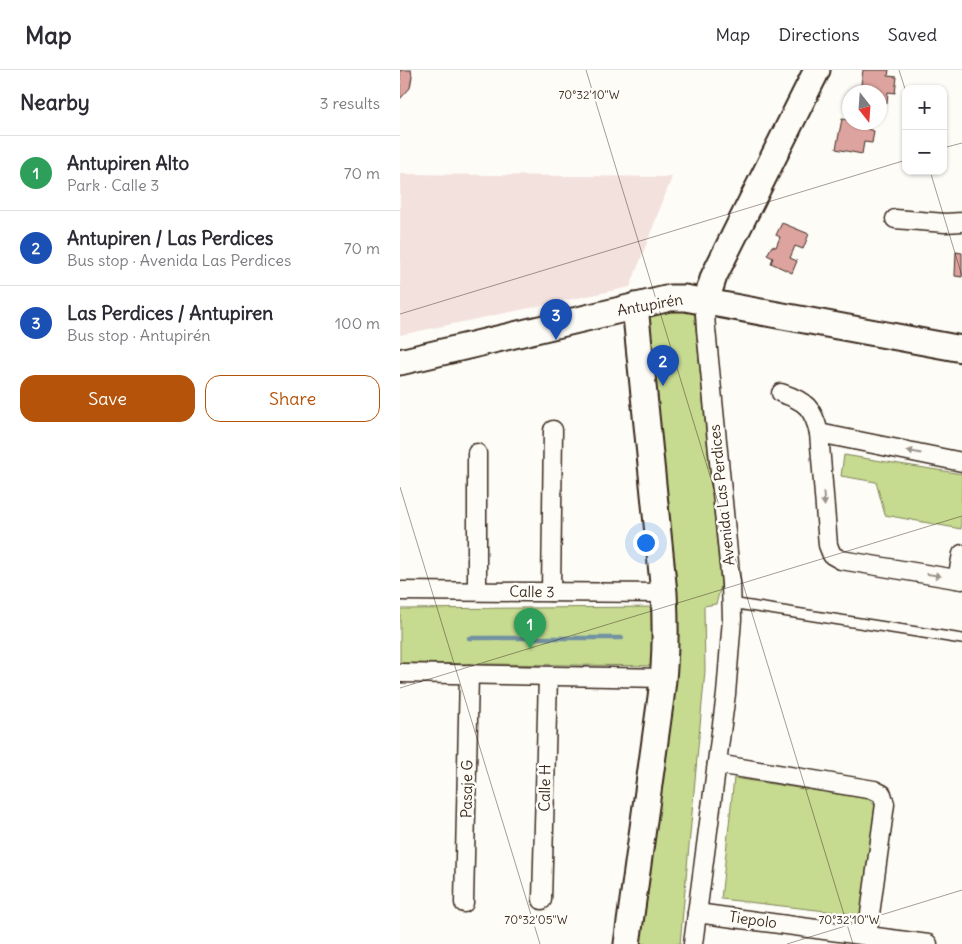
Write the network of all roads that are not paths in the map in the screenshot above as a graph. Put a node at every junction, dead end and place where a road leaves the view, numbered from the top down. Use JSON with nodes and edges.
{"nodes":[{"id":1,"x":817,"y":70,"type":"edge"},
{"id":2,"x":895,"y":219,"type":"dead end"},
{"id":3,"x":962,"y":222,"type":"edge"},
{"id":4,"x":706,"y":301,"type":"junction"},
{"id":5,"x":635,"y":306,"type":"junction"},
{"id":6,"x":962,"y":349,"type":"edge"},
{"id":7,"x":400,"y":362,"type":"edge"},
{"id":8,"x":781,"y":393,"type":"dead end"},
{"id":9,"x":553,"y":430,"type":"dead end"},
{"id":10,"x":819,"y":433,"type":"junction"},
{"id":11,"x":477,"y":453,"type":"dead end"},
{"id":12,"x":962,"y":462,"type":"edge"},
{"id":13,"x":962,"y":554,"type":"edge"},
{"id":14,"x":959,"y":579,"type":"edge"},
{"id":15,"x":400,"y":590,"type":"edge"},
{"id":16,"x":477,"y":591,"type":"junction"},
{"id":17,"x":551,"y":592,"type":"junction"},
{"id":18,"x":664,"y":593,"type":"junction"},
{"id":19,"x":732,"y":603,"type":"junction"},
{"id":20,"x":962,"y":639,"type":"edge"},
{"id":21,"x":400,"y":673,"type":"edge"},
{"id":22,"x":469,"y":674,"type":"junction"},
{"id":23,"x":548,"y":677,"type":"junction"},
{"id":24,"x":664,"y":678,"type":"junction"},
{"id":25,"x":717,"y":764,"type":"junction"},
{"id":26,"x":542,"y":900,"type":"dead end"},
{"id":27,"x":464,"y":903,"type":"dead end"},
{"id":28,"x":697,"y":913,"type":"junction"},
{"id":29,"x":867,"y":936,"type":"junction"},
{"id":30,"x":627,"y":944,"type":"edge"},
{"id":31,"x":693,"y":944,"type":"edge"},
{"id":32,"x":928,"y":944,"type":"edge"}],
"edges":[{"from":1,"to":4,"type":"street","name":"Avenida Las Perdices"},
{"from":2,"to":3,"type":"street"},
{"from":4,"to":5,"type":"street","name":"Antupirén"},
{"from":4,"to":6,"type":"street","name":"Antupirén"},
{"from":4,"to":19,"type":"street","name":"Avenida Las Perdices"},
{"from":5,"to":7,"type":"street","name":"Antupirén"},
{"from":5,"to":18,"type":"street"},
{"from":8,"to":10,"type":"street"},
{"from":9,"to":17,"type":"street"},
{"from":12,"to":10,"type":"street","one_way":true},
{"from":10,"to":14,"type":"street","one_way":true},
{"from":11,"to":16,"type":"street"},
{"from":13,"to":14,"type":"street"},
{"from":15,"to":16,"type":"street","name":"Calle 3"},
{"from":16,"to":17,"type":"street","name":"Calle 3"},
{"from":17,"to":18,"type":"street","name":"Calle 3"},
{"from":18,"to":24,"type":"street"},
{"from":19,"to":20,"type":"lane"},
{"from":19,"to":25,"type":"street","name":"Avenida Las Perdices"},
{"from":21,"to":22,"type":"street"},
{"from":22,"to":23,"type":"street"},
{"from":22,"to":27,"type":"street","name":"Pasaje G"},
{"from":23,"to":24,"type":"street"},
{"from":23,"to":26,"type":"street","name":"Calle H"},
{"from":24,"to":30,"type":"street"},
{"from":25,"to":28,"type":"street","name":"Avenida Las Perdices"},
{"from":25,"to":29,"type":"street"},
{"from":28,"to":29,"type":"street","name":"Tiepolo"},
{"from":28,"to":31,"type":"street","name":"Avenida Las Perdices"},
{"from":29,"to":32,"type":"street","name":"Tiepolo"}]}
